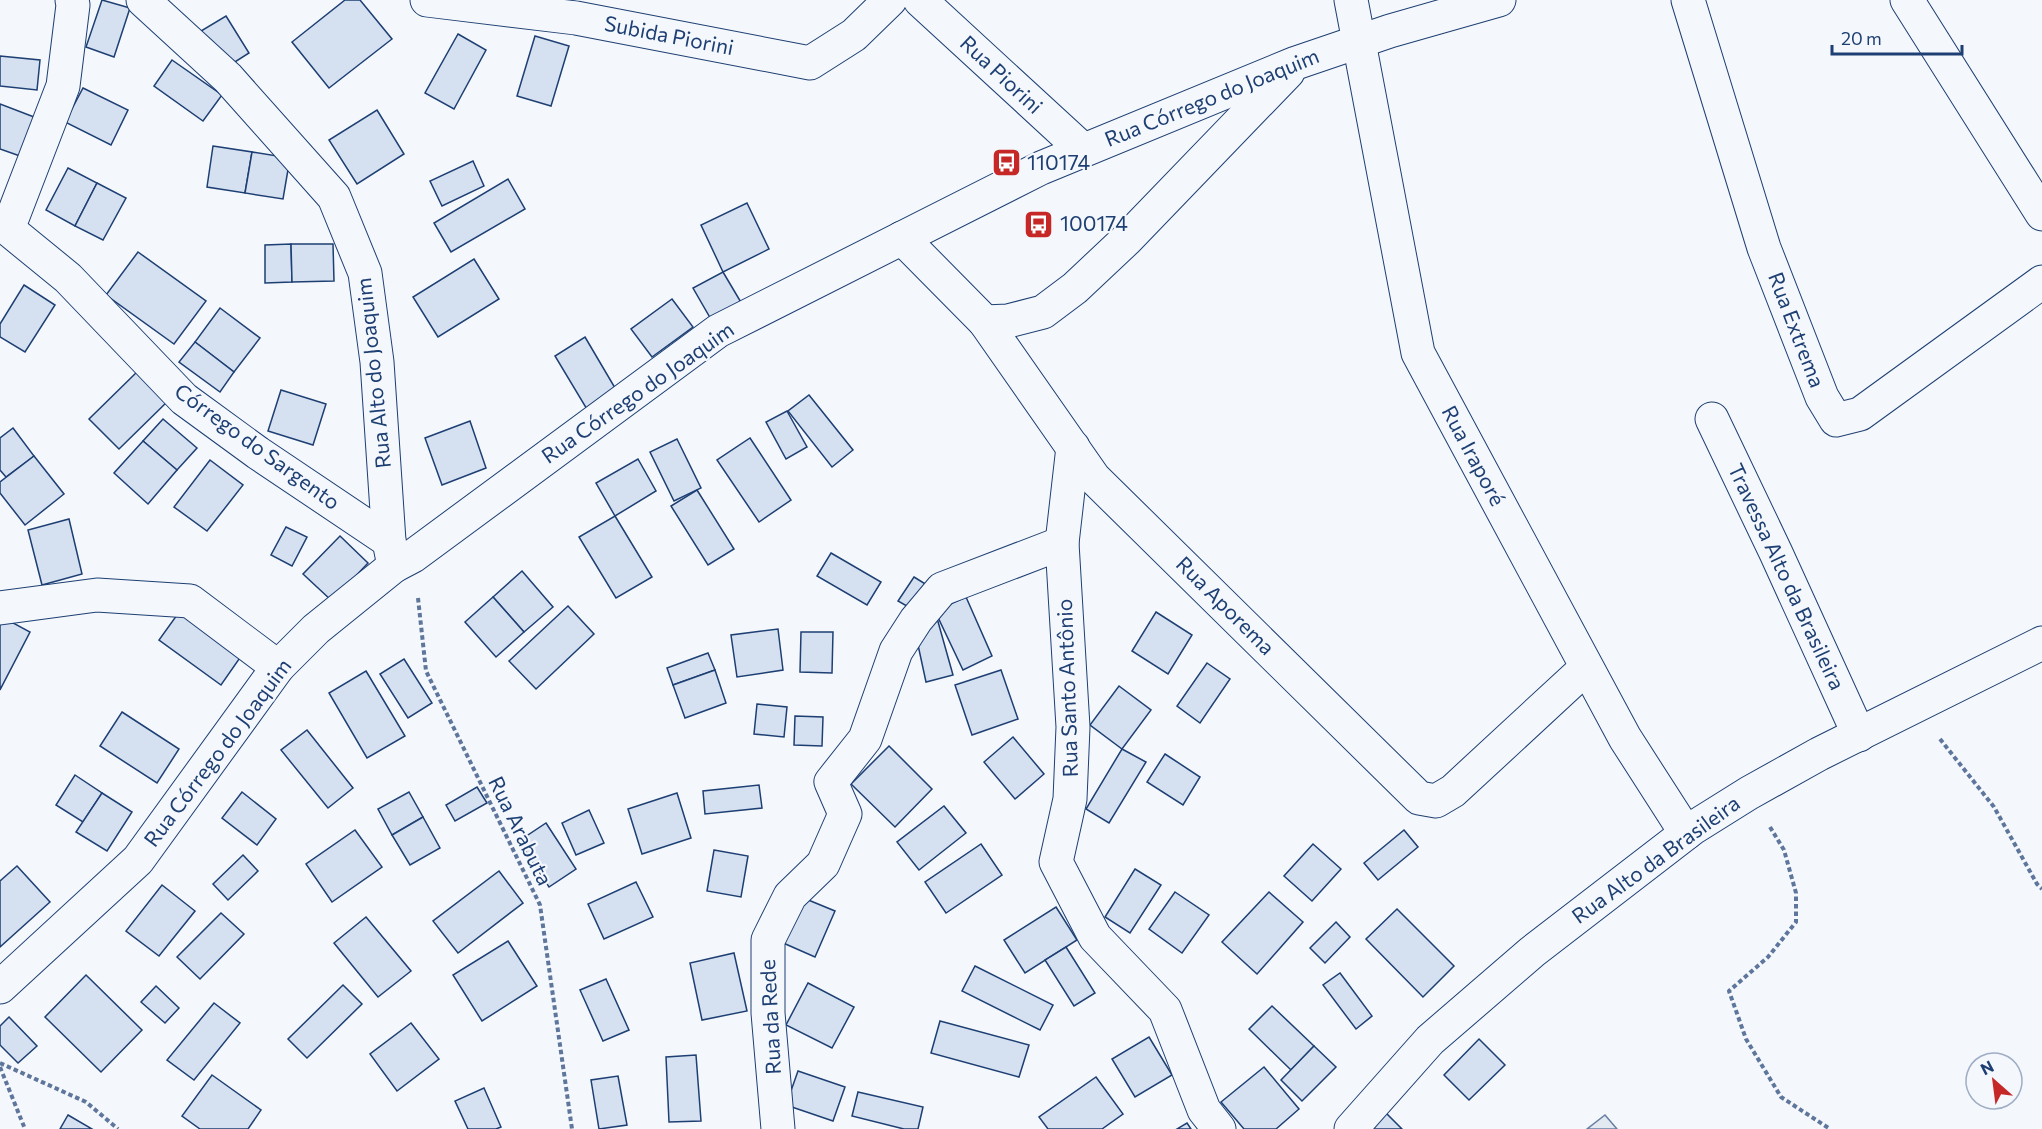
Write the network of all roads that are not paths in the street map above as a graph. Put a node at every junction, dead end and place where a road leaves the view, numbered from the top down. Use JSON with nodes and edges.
{"nodes":[{"id":1,"x":72,"y":0,"type":"edge"},
{"id":2,"x":143,"y":0,"type":"edge"},
{"id":3,"x":427,"y":0,"type":"edge"},
{"id":4,"x":890,"y":0,"type":"edge"},
{"id":5,"x":920,"y":0,"type":"edge"},
{"id":6,"x":1351,"y":0,"type":"edge"},
{"id":7,"x":1400,"y":0,"type":"edge"},
{"id":8,"x":1499,"y":0,"type":"edge"},
{"id":9,"x":1688,"y":0,"type":"edge"},
{"id":10,"x":1907,"y":0,"type":"edge"},
{"id":11,"x":1375,"y":36,"type":"junction"},
{"id":12,"x":1296,"y":63,"type":"junction"},
{"id":13,"x":1083,"y":150,"type":"junction"},
{"id":14,"x":2042,"y":214,"type":"edge"},
{"id":15,"x":902,"y":238,"type":"junction"},
{"id":16,"x":2042,"y":282,"type":"edge"},
{"id":17,"x":985,"y":322,"type":"junction"},
{"id":18,"x":1712,"y":419,"type":"dead end"},
{"id":19,"x":1073,"y":447,"type":"junction"},
{"id":20,"x":1062,"y":543,"type":"junction"},
{"id":21,"x":399,"y":554,"type":"junction"},
{"id":22,"x":0,"y":608,"type":"edge"},
{"id":23,"x":2042,"y":643,"type":"edge"},
{"id":24,"x":278,"y":667,"type":"junction"},
{"id":25,"x":1586,"y":668,"type":"junction"},
{"id":26,"x":1859,"y":735,"type":"junction"},
{"id":27,"x":1686,"y":833,"type":"junction"},
{"id":28,"x":0,"y":987,"type":"edge"},
{"id":29,"x":778,"y":1129,"type":"edge"},
{"id":30,"x":1219,"y":1129,"type":"edge"},
{"id":31,"x":1351,"y":1129,"type":"edge"}],
"edges":[{"from":1,"to":21,"type":"street","name":"Córrego do Sargento"},
{"from":2,"to":21,"type":"street","name":"Rua Alto do Joaquim"},
{"from":3,"to":4,"type":"street","name":"Subida Piorini"},
{"from":5,"to":13,"type":"street","name":"Rua Piorini"},
{"from":6,"to":11,"type":"street","name":"Rua Iraporé"},
{"from":7,"to":11,"type":"street"},
{"from":8,"to":11,"type":"street","name":"Rua Córrego do Joaquim"},
{"from":9,"to":16,"type":"street","name":"Rua Extrema"},
{"from":10,"to":14,"type":"street"},
{"from":11,"to":12,"type":"street","name":"Rua Córrego do Joaquim"},
{"from":11,"to":25,"type":"street","name":"Rua Iraporé"},
{"from":12,"to":13,"type":"street","name":"Rua Córrego do Joaquim"},
{"from":12,"to":17,"type":"street"},
{"from":13,"to":15,"type":"street","name":"Rua Córrego do Joaquim"},
{"from":15,"to":17,"type":"street","name":"Rua Aporema"},
{"from":15,"to":21,"type":"street","name":"Rua Córrego do Joaquim"},
{"from":17,"to":19,"type":"street","name":"Rua Aporema"},
{"from":18,"to":26,"type":"street","name":"Travessa Alto da Brasileira"},
{"from":19,"to":20,"type":"street","name":"Rua Santo Antônio"},
{"from":19,"to":25,"type":"street","name":"Rua Aporema"},
{"from":20,"to":29,"type":"street","name":"Rua da Rede"},
{"from":20,"to":30,"type":"street","name":"Rua Santo Antônio"},
{"from":21,"to":24,"type":"street","name":"Rua Córrego do Joaquim"},
{"from":22,"to":24,"type":"street"},
{"from":23,"to":26,"type":"street","name":"Rua Alto da Brasileira"},
{"from":24,"to":28,"type":"street","name":"Rua Córrego do Joaquim"},
{"from":25,"to":27,"type":"street","name":"Rua Iraporé"},
{"from":26,"to":27,"type":"street","name":"Rua Alto da Brasileira"},
{"from":27,"to":31,"type":"street","name":"Rua Alto da Brasileira"}]}
